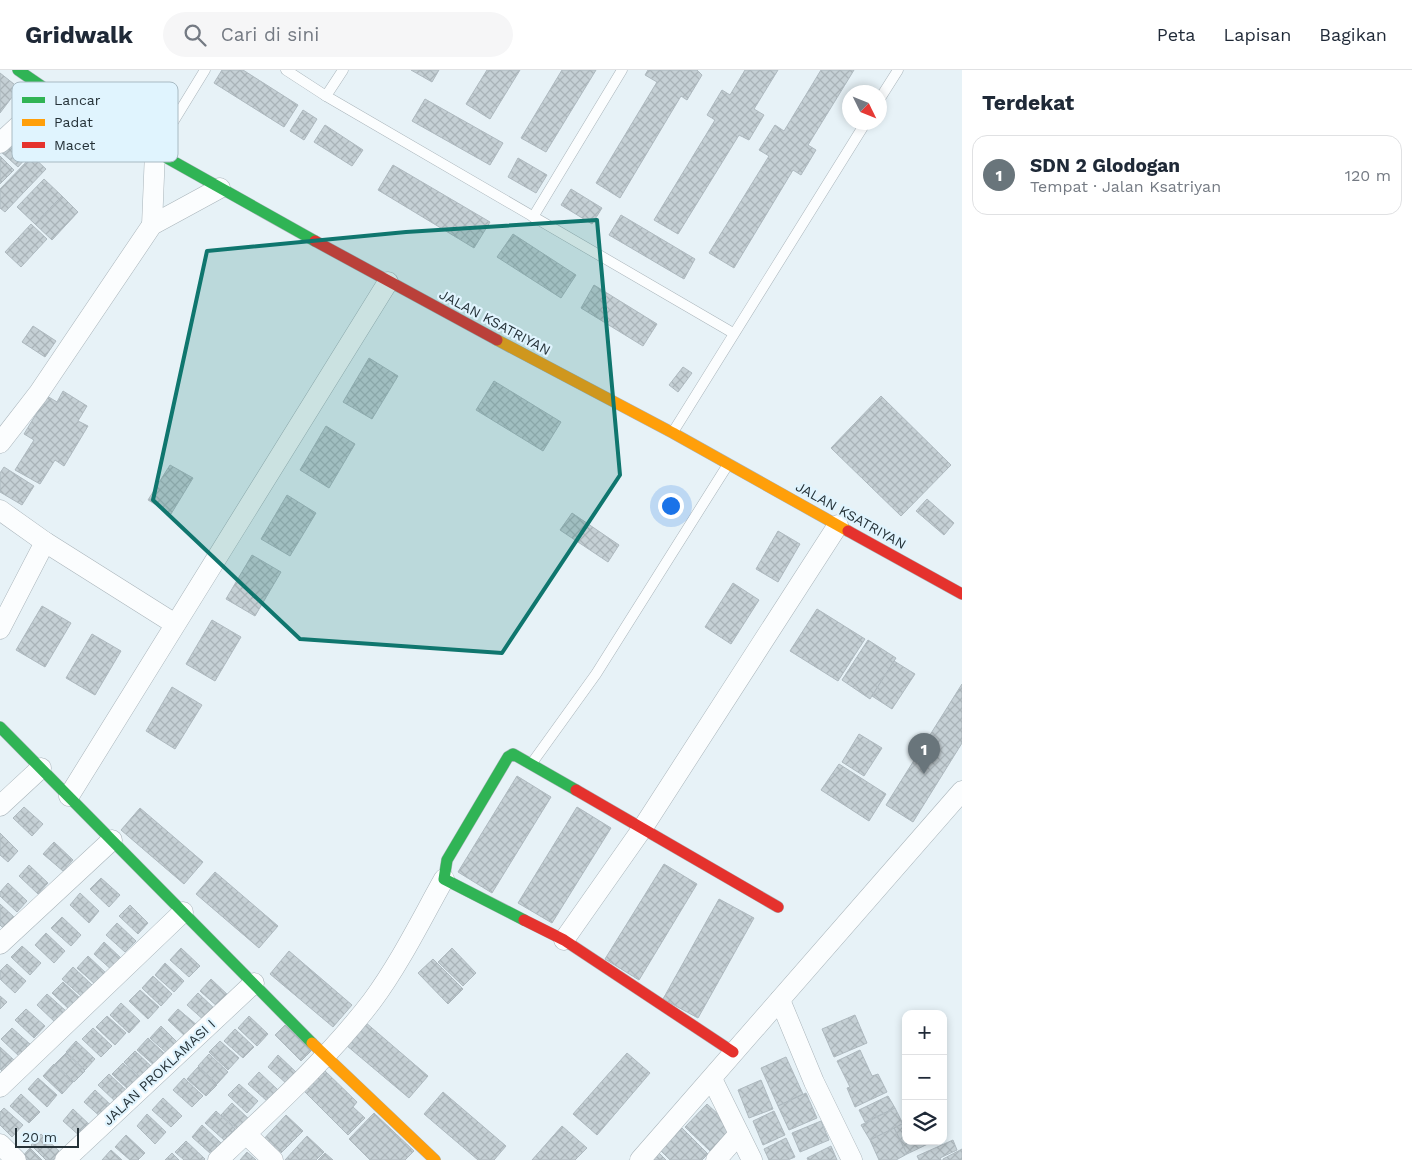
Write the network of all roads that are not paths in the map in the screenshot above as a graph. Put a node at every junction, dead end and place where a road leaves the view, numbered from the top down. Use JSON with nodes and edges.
{"nodes":[{"id":1,"x":18,"y":70,"type":"edge"},
{"id":2,"x":205,"y":70,"type":"edge"},
{"id":3,"x":286,"y":70,"type":"edge"},
{"id":4,"x":343,"y":70,"type":"edge"},
{"id":5,"x":622,"y":70,"type":"edge"},
{"id":6,"x":898,"y":70,"type":"edge"},
{"id":7,"x":36,"y":82,"type":"edge"},
{"id":8,"x":887,"y":88,"type":"edge"},
{"id":9,"x":326,"y":96,"type":"junction"},
{"id":10,"x":178,"y":114,"type":"edge"},
{"id":11,"x":861,"y":130,"type":"edge"},
{"id":12,"x":12,"y":132,"type":"edge"},
{"id":13,"x":0,"y":143,"type":"edge"},
{"id":14,"x":155,"y":162,"type":"edge"},
{"id":15,"x":173,"y":162,"type":"edge"},
{"id":16,"x":220,"y":188,"type":"junction"},
{"id":17,"x":533,"y":217,"type":"junction"},
{"id":18,"x":152,"y":225,"type":"junction"},
{"id":19,"x":388,"y":282,"type":"junction"},
{"id":20,"x":733,"y":333,"type":"junction"},
{"id":21,"x":673,"y":433,"type":"junction"},
{"id":22,"x":0,"y":442,"type":"edge"},
{"id":23,"x":727,"y":465,"type":"junction"},
{"id":24,"x":0,"y":510,"type":"edge"},
{"id":25,"x":838,"y":525,"type":"junction"},
{"id":26,"x":45,"y":542,"type":"junction"},
{"id":27,"x":962,"y":594,"type":"edge"},
{"id":28,"x":175,"y":624,"type":"junction"},
{"id":29,"x":0,"y":629,"type":"edge"},
{"id":30,"x":0,"y":727,"type":"edge"},
{"id":31,"x":531,"y":764,"type":"junction"},
{"id":32,"x":40,"y":768,"type":"junction"},
{"id":33,"x":962,"y":792,"type":"edge"},
{"id":34,"x":69,"y":796,"type":"junction"},
{"id":35,"x":0,"y":806,"type":"edge"},
{"id":36,"x":642,"y":829,"type":"junction"},
{"id":37,"x":112,"y":840,"type":"junction"},
{"id":38,"x":444,"y":880,"type":"junction"},
{"id":39,"x":778,"y":907,"type":"dead end"},
{"id":40,"x":183,"y":912,"type":"junction"},
{"id":41,"x":564,"y":940,"type":"junction"},
{"id":42,"x":0,"y":944,"type":"edge"},
{"id":43,"x":254,"y":983,"type":"junction"},
{"id":44,"x":780,"y":1000,"type":"junction"},
{"id":45,"x":733,"y":1052,"type":"junction"},
{"id":46,"x":326,"y":1056,"type":"junction"},
{"id":47,"x":712,"y":1079,"type":"junction"},
{"id":48,"x":0,"y":1087,"type":"edge"},
{"id":49,"x":246,"y":1134,"type":"junction"},
{"id":50,"x":739,"y":1134,"type":"junction"},
{"id":51,"x":0,"y":1144,"type":"edge"},
{"id":52,"x":16,"y":1160,"type":"edge"},
{"id":53,"x":65,"y":1160,"type":"edge"},
{"id":54,"x":218,"y":1160,"type":"edge"},
{"id":55,"x":273,"y":1160,"type":"edge"},
{"id":56,"x":435,"y":1160,"type":"edge"},
{"id":57,"x":640,"y":1160,"type":"edge"},
{"id":58,"x":716,"y":1160,"type":"edge"},
{"id":59,"x":752,"y":1160,"type":"edge"},
{"id":60,"x":852,"y":1160,"type":"edge"}],
"edges":[{"from":1,"to":7,"type":"street","name":"JALAN KSATRIYAN"},
{"from":2,"to":10,"type":"lane"},
{"from":3,"to":9,"type":"lane"},
{"from":4,"to":9,"type":"lane"},
{"from":5,"to":17,"type":"lane"},
{"from":6,"to":8,"type":"lane"},
{"from":9,"to":17,"type":"lane"},
{"from":11,"to":20,"type":"lane"},
{"from":12,"to":13,"type":"street"},
{"from":14,"to":18,"type":"street"},
{"from":15,"to":16,"type":"street","name":"JALAN KSATRIYAN"},
{"from":16,"to":18,"type":"street"},
{"from":16,"to":19,"type":"street","name":"JALAN KSATRIYAN"},
{"from":17,"to":20,"type":"lane"},
{"from":18,"to":22,"type":"street"},
{"from":19,"to":21,"type":"street","name":"JALAN KSATRIYAN"},
{"from":19,"to":28,"type":"street"},
{"from":20,"to":21,"type":"lane"},
{"from":21,"to":23,"type":"street","name":"JALAN KSATRIYAN"},
{"from":23,"to":25,"type":"street","name":"JALAN KSATRIYAN"},
{"from":23,"to":31,"type":"lane"},
{"from":24,"to":26,"type":"street"},
{"from":25,"to":27,"type":"street","name":"JALAN KSATRIYAN"},
{"from":25,"to":36,"type":"street"},
{"from":26,"to":28,"type":"street"},
{"from":26,"to":29,"type":"street"},
{"from":28,"to":34,"type":"street"},
{"from":30,"to":32,"type":"street"},
{"from":31,"to":36,"type":"street"},
{"from":31,"to":38,"type":"street"},
{"from":32,"to":34,"type":"street"},
{"from":32,"to":35,"type":"street"},
{"from":33,"to":44,"type":"street"},
{"from":34,"to":37,"type":"street"},
{"from":36,"to":39,"type":"street"},
{"from":36,"to":41,"type":"street"},
{"from":37,"to":40,"type":"street"},
{"from":37,"to":42,"type":"street"},
{"from":38,"to":41,"type":"street"},
{"from":38,"to":46,"type":"street"},
{"from":40,"to":43,"type":"street"},
{"from":40,"to":48,"type":"street"},
{"from":41,"to":45,"type":"street"},
{"from":43,"to":46,"type":"street"},
{"from":43,"to":53,"type":"street","name":"JALAN PROKLAMASI I"},
{"from":44,"to":45,"type":"street"},
{"from":44,"to":60,"type":"street"},
{"from":45,"to":47,"type":"street"},
{"from":46,"to":49,"type":"street"},
{"from":46,"to":56,"type":"street"},
{"from":47,"to":50,"type":"street"},
{"from":47,"to":57,"type":"street"},
{"from":49,"to":54,"type":"street"},
{"from":49,"to":55,"type":"street"},
{"from":50,"to":58,"type":"street"},
{"from":50,"to":59,"type":"street"},
{"from":51,"to":52,"type":"street"}]}
